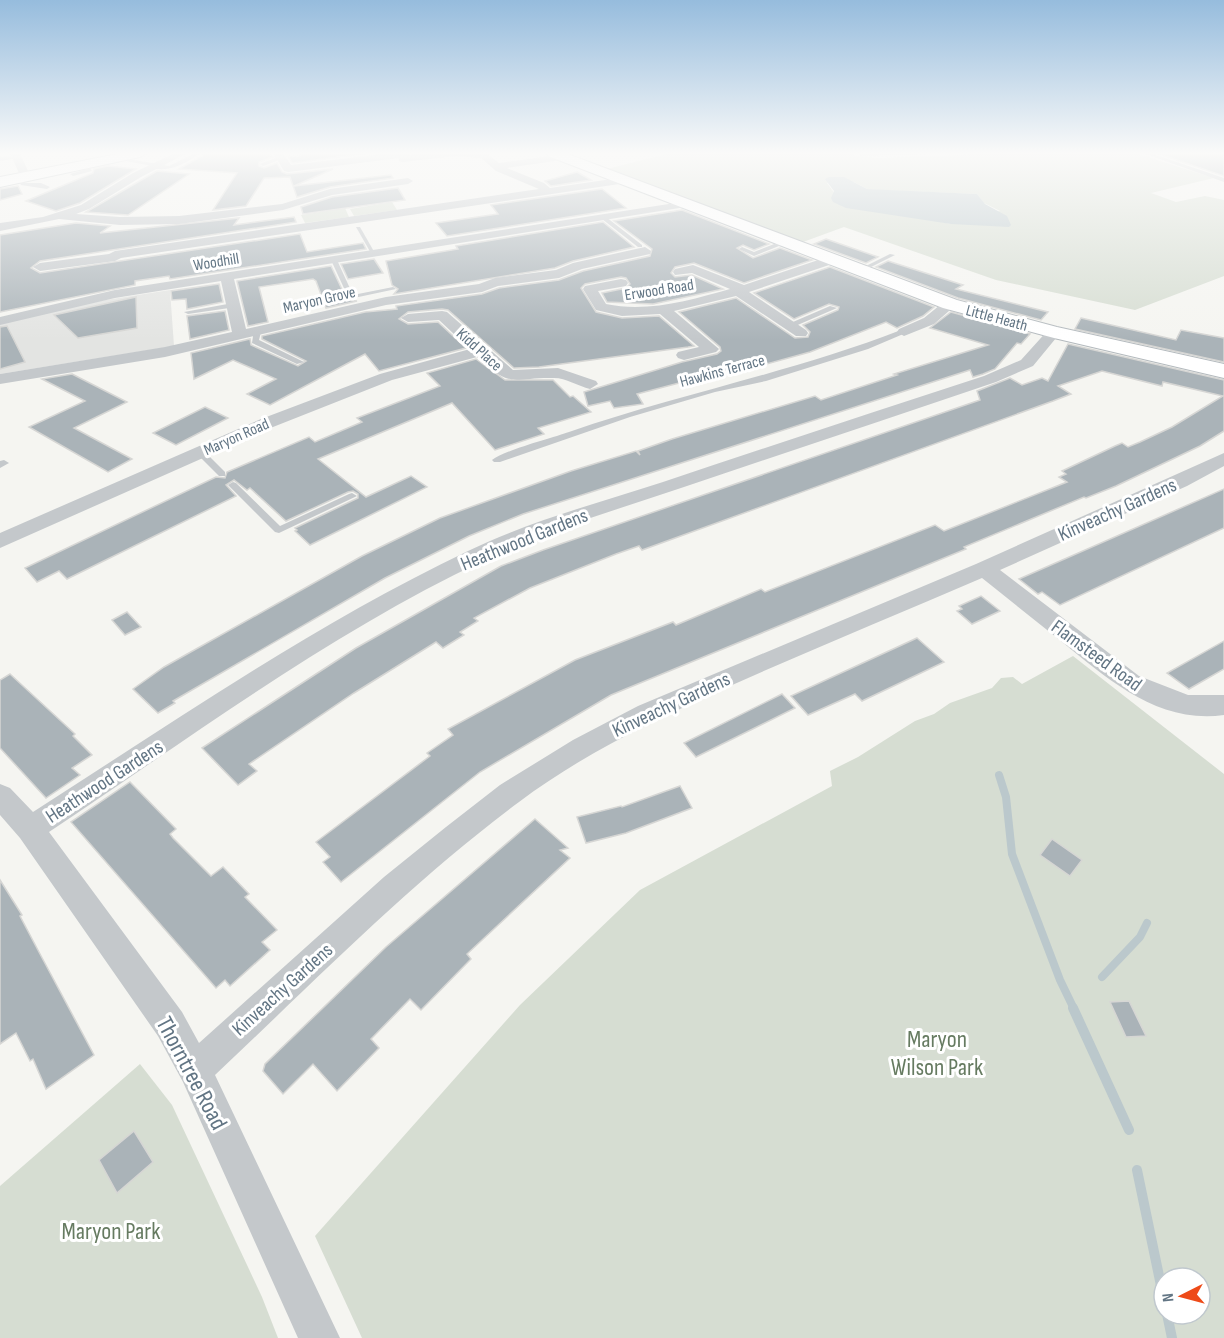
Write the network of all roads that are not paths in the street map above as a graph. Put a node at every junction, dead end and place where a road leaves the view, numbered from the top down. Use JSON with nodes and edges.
{"nodes":[{"id":1,"x":215,"y":215,"type":"edge"},
{"id":2,"x":316,"y":215,"type":"edge"},
{"id":3,"x":619,"y":215,"type":"edge"},
{"id":4,"x":719,"y":215,"type":"edge"},
{"id":5,"x":59,"y":216,"type":"joint"},
{"id":6,"x":604,"y":218,"type":"junction"},
{"id":7,"x":0,"y":227,"type":"edge"},
{"id":8,"x":358,"y":228,"type":"dead end"},
{"id":9,"x":782,"y":239,"type":"junction"},
{"id":10,"x":117,"y":242,"type":"junction"},
{"id":11,"x":642,"y":248,"type":"joint"},
{"id":12,"x":742,"y":249,"type":"dead end"},
{"id":13,"x":374,"y":254,"type":"junction"},
{"id":14,"x":892,"y":255,"type":"dead end"},
{"id":15,"x":833,"y":259,"type":"junction"},
{"id":16,"x":334,"y":260,"type":"junction"},
{"id":17,"x":40,"y":267,"type":"dead end"},
{"id":18,"x":861,"y":270,"type":"junction"},
{"id":19,"x":680,"y":272,"type":"dead end"},
{"id":20,"x":227,"y":276,"type":"junction"},
{"id":21,"x":115,"y":282,"type":"junction"},
{"id":22,"x":621,"y":283,"type":"dead end"},
{"id":23,"x":393,"y":289,"type":"dead end"},
{"id":24,"x":740,"y":290,"type":"junction"},
{"id":25,"x":950,"y":304,"type":"junction"},
{"id":26,"x":233,"y":305,"type":"junction"},
{"id":27,"x":833,"y":308,"type":"dead end"},
{"id":28,"x":663,"y":309,"type":"junction"},
{"id":29,"x":188,"y":312,"type":"dead end"},
{"id":30,"x":408,"y":318,"type":"dead end"},
{"id":31,"x":0,"y":321,"type":"edge"},
{"id":32,"x":796,"y":329,"type":"joint"},
{"id":33,"x":257,"y":332,"type":"junction"},
{"id":34,"x":904,"y":332,"type":"joint"},
{"id":35,"x":1054,"y":332,"type":"junction"},
{"id":36,"x":240,"y":335,"type":"junction"},
{"id":37,"x":480,"y":351,"type":"junction"},
{"id":38,"x":684,"y":355,"type":"dead end"},
{"id":39,"x":300,"y":362,"type":"dead end"},
{"id":40,"x":1224,"y":371,"type":"edge"},
{"id":41,"x":0,"y":379,"type":"edge"},
{"id":42,"x":590,"y":384,"type":"dead end"},
{"id":43,"x":200,"y":452,"type":"junction"},
{"id":44,"x":1224,"y":459,"type":"edge"},
{"id":45,"x":496,"y":460,"type":"dead end"},
{"id":46,"x":222,"y":474,"type":"dead end"},
{"id":47,"x":233,"y":485,"type":"dead end"},
{"id":48,"x":352,"y":496,"type":"dead end"},
{"id":49,"x":0,"y":541,"type":"edge"},
{"id":50,"x":984,"y":569,"type":"junction"},
{"id":51,"x":1224,"y":705,"type":"edge"},
{"id":52,"x":0,"y":796,"type":"edge"},
{"id":53,"x":30,"y":829,"type":"junction"},
{"id":54,"x":195,"y":1070,"type":"junction"},
{"id":55,"x":319,"y":1338,"type":"edge"}],
"edges":[{"from":1,"to":10,"type":"street"},
{"from":2,"to":10,"type":"street"},
{"from":3,"to":6,"type":"street","name":"Woodhill"},
{"from":4,"to":9,"type":"main road","name":"Little Heath"},
{"from":5,"to":7,"type":"street"},
{"from":5,"to":10,"type":"street"},
{"from":6,"to":11,"type":"lane"},
{"from":6,"to":13,"type":"street","name":"Woodhill"},
{"from":8,"to":13,"type":"lane"},
{"from":9,"to":12,"type":"lane"},
{"from":9,"to":15,"type":"main road","name":"Little Heath"},
{"from":10,"to":17,"type":"street"},
{"from":10,"to":21,"type":"street"},
{"from":11,"to":33,"type":"street","name":"Maryon Grove"},
{"from":13,"to":16,"type":"street","name":"Woodhill"},
{"from":14,"to":18,"type":"lane"},
{"from":15,"to":18,"type":"main road","name":"Little Heath"},
{"from":15,"to":24,"type":"street","name":"Erwood Road"},
{"from":16,"to":20,"type":"street","name":"Woodhill"},
{"from":16,"to":23,"type":"lane"},
{"from":18,"to":25,"type":"main road","name":"Little Heath"},
{"from":19,"to":24,"type":"street"},
{"from":20,"to":21,"type":"street","name":"Woodhill"},
{"from":20,"to":26,"type":"street"},
{"from":21,"to":31,"type":"street","name":"Woodhill"},
{"from":22,"to":28,"type":"street","name":"Erwood Road"},
{"from":24,"to":28,"type":"street","name":"Erwood Road"},
{"from":24,"to":32,"type":"street"},
{"from":25,"to":34,"type":"street","name":"Hawkins Terrace"},
{"from":25,"to":35,"type":"main road","name":"Little Heath"},
{"from":26,"to":29,"type":"lane"},
{"from":26,"to":36,"type":"street"},
{"from":27,"to":32,"type":"lane"},
{"from":28,"to":38,"type":"street"},
{"from":30,"to":37,"type":"street","name":"Kidd Place"},
{"from":33,"to":36,"type":"street","name":"Maryon Grove"},
{"from":33,"to":39,"type":"lane"},
{"from":34,"to":45,"type":"lane","name":"Hawkins Terrace"},
{"from":35,"to":40,"type":"main road","name":"Little Heath"},
{"from":35,"to":53,"type":"street","name":"Heathwood Gardens"},
{"from":36,"to":41,"type":"street","name":"Maryon Grove"},
{"from":37,"to":42,"type":"street","name":"Kidd Place"},
{"from":37,"to":43,"type":"street","name":"Maryon Road"},
{"from":43,"to":46,"type":"lane"},
{"from":43,"to":49,"type":"street","name":"Maryon Road"},
{"from":44,"to":50,"type":"street","name":"Kinveachy Gardens"},
{"from":47,"to":48,"type":"lane"},
{"from":50,"to":51,"type":"street","name":"Flamsteed Road"},
{"from":50,"to":54,"type":"street","name":"Kinveachy Gardens"},
{"from":52,"to":53,"type":"street","name":"Thorntree Road"},
{"from":53,"to":54,"type":"street","name":"Thorntree Road"},
{"from":54,"to":55,"type":"street","name":"Thorntree Road"}]}
